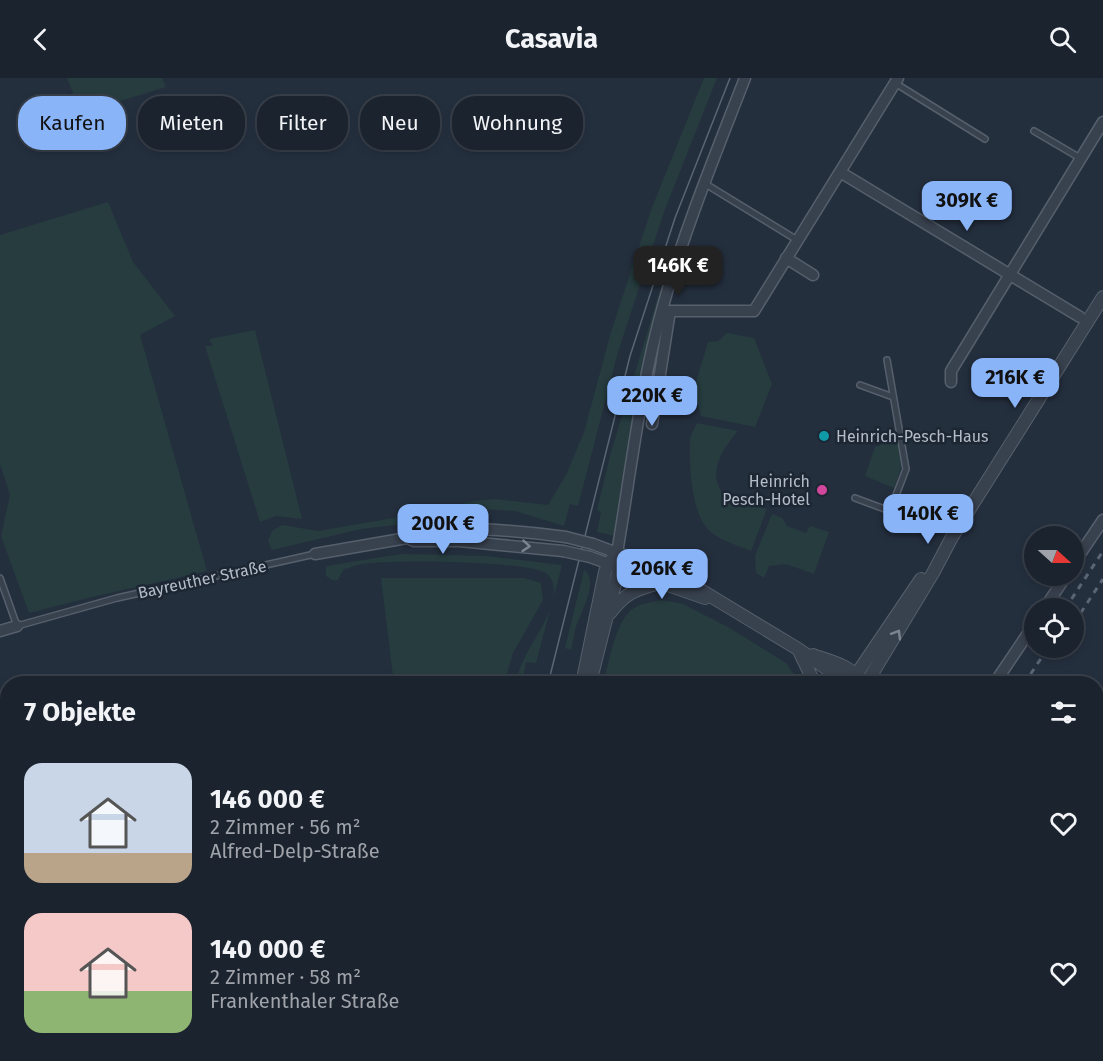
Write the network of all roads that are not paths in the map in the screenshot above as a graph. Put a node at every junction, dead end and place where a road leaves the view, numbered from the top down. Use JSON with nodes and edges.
{"nodes":[{"id":1,"x":745,"y":78,"type":"edge"},
{"id":2,"x":896,"y":80,"type":"edge"},
{"id":3,"x":1103,"y":122,"type":"edge"},
{"id":4,"x":1034,"y":130,"type":"dead end"},
{"id":5,"x":986,"y":139,"type":"dead end"},
{"id":6,"x":1080,"y":158,"type":"junction"},
{"id":7,"x":840,"y":172,"type":"junction"},
{"id":8,"x":704,"y":183,"type":"junction"},
{"id":9,"x":797,"y":240,"type":"junction"},
{"id":10,"x":786,"y":258,"type":"junction"},
{"id":11,"x":813,"y":275,"type":"dead end"},
{"id":12,"x":1010,"y":275,"type":"junction"},
{"id":13,"x":1103,"y":297,"type":"edge"},
{"id":14,"x":1080,"y":317,"type":"dead end"},
{"id":15,"x":887,"y":360,"type":"dead end"},
{"id":16,"x":951,"y":382,"type":"dead end"},
{"id":17,"x":860,"y":385,"type":"dead end"},
{"id":18,"x":894,"y":397,"type":"junction"},
{"id":19,"x":652,"y":424,"type":"dead end"},
{"id":20,"x":855,"y":498,"type":"dead end"},
{"id":21,"x":1103,"y":520,"type":"edge"},
{"id":22,"x":407,"y":538,"type":"junction"},
{"id":23,"x":1084,"y":548,"type":"edge"},
{"id":24,"x":617,"y":553,"type":"junction"},
{"id":25,"x":315,"y":554,"type":"joint"},
{"id":26,"x":613,"y":566,"type":"junction"},
{"id":27,"x":0,"y":578,"type":"edge"},
{"id":28,"x":659,"y":583,"type":"junction"},
{"id":29,"x":716,"y":601,"type":"junction"},
{"id":30,"x":606,"y":619,"type":"junction"},
{"id":31,"x":17,"y":626,"type":"junction"},
{"id":32,"x":0,"y":631,"type":"edge"},
{"id":33,"x":1024,"y":639,"type":"edge"},
{"id":34,"x":798,"y":649,"type":"junction"},
{"id":35,"x":584,"y":676,"type":"edge"},
{"id":36,"x":592,"y":676,"type":"edge"},
{"id":37,"x":811,"y":676,"type":"edge"},
{"id":38,"x":849,"y":676,"type":"edge"},
{"id":39,"x":862,"y":676,"type":"edge"},
{"id":40,"x":999,"y":676,"type":"edge"}],
"edges":[{"from":1,"to":8,"type":"street"},
{"from":2,"to":5,"type":"lane"},
{"from":2,"to":7,"type":"street"},
{"from":3,"to":6,"type":"street"},
{"from":4,"to":6,"type":"lane"},
{"from":6,"to":12,"type":"street"},
{"from":7,"to":9,"type":"street"},
{"from":7,"to":12,"type":"street"},
{"from":8,"to":9,"type":"lane"},
{"from":8,"to":24,"type":"street"},
{"from":9,"to":10,"type":"street"},
{"from":10,"to":11,"type":"street"},
{"from":10,"to":19,"type":"street"},
{"from":12,"to":14,"type":"street"},
{"from":12,"to":16,"type":"street"},
{"from":13,"to":39,"type":"street"},
{"from":15,"to":18,"type":"lane"},
{"from":17,"to":18,"type":"lane"},
{"from":18,"to":20,"type":"lane"},
{"from":21,"to":23,"type":"street"},
{"from":22,"to":24,"type":"street","name":"Bayreuther Straße","bridge":true},
{"from":22,"to":25,"type":"street","name":"Bayreuther Straße"},
{"from":22,"to":26,"type":"street","name":"Bayreuther Straße","one_way":true,"bridge":true},
{"from":24,"to":26,"type":"street"},
{"from":24,"to":29,"type":"street","name":"Bayreuther Straße"},
{"from":25,"to":31,"type":"lane","name":"Bayreuther Straße"},
{"from":26,"to":28,"type":"street","name":"Bayreuther Straße"},
{"from":26,"to":30,"type":"street"},
{"from":26,"to":35,"type":"street"},
{"from":27,"to":31,"type":"lane"},
{"from":28,"to":29,"type":"street","name":"Bayreuther Straße"},
{"from":28,"to":30,"type":"street"},
{"from":29,"to":34,"type":"street","name":"Bayreuther Straße"},
{"from":30,"to":36,"type":"street"},
{"from":31,"to":32,"type":"street","name":"Bayreuther Straße"},
{"from":33,"to":40,"type":"street"},
{"from":34,"to":37,"type":"street"},
{"from":34,"to":38,"type":"street","name":"Bayreuther Straße"}]}
